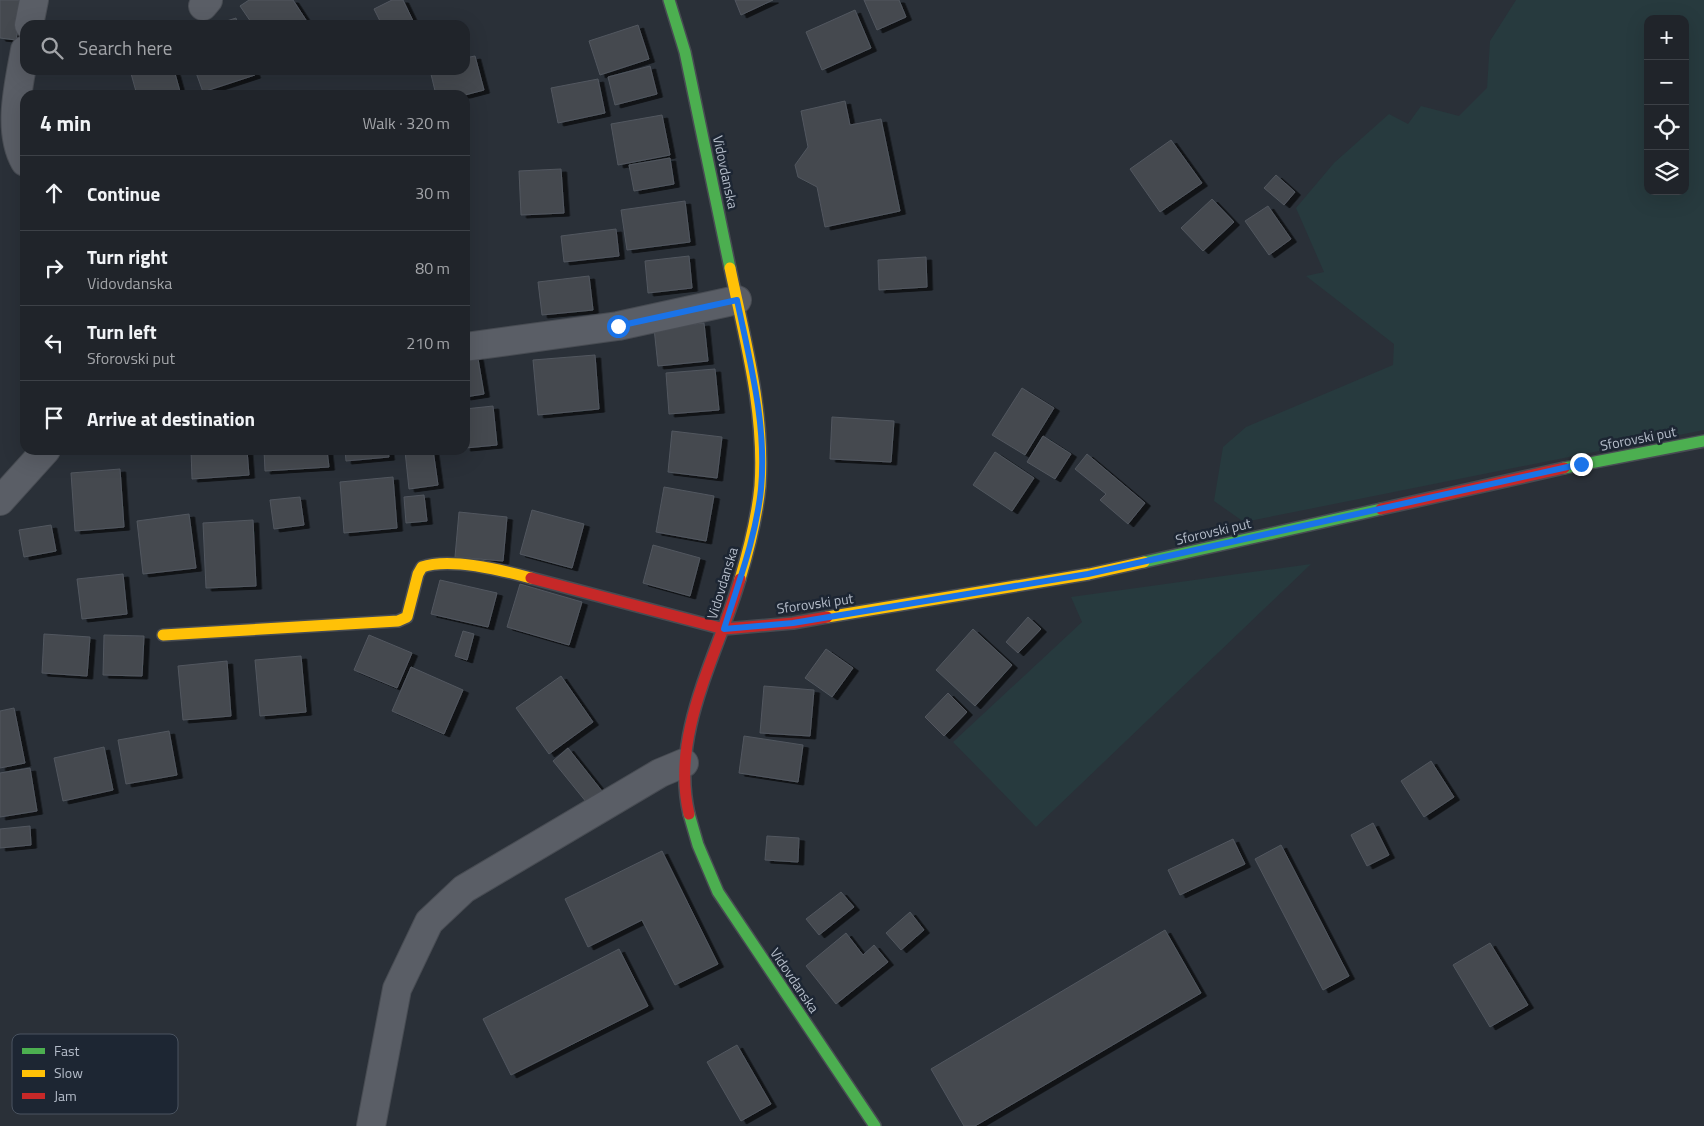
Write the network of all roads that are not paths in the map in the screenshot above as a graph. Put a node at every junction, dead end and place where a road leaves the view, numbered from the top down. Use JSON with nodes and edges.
{"nodes":[{"id":1,"x":34,"y":0,"type":"edge"},
{"id":2,"x":669,"y":0,"type":"edge"},
{"id":3,"x":30,"y":20,"type":"edge"},
{"id":4,"x":22,"y":75,"type":"edge"},
{"id":5,"x":20,"y":153,"type":"edge"},
{"id":6,"x":737,"y":300,"type":"junction"},
{"id":7,"x":470,"y":346,"type":"edge"},
{"id":8,"x":1704,"y":441,"type":"edge"},
{"id":9,"x":41,"y":455,"type":"edge"},
{"id":10,"x":0,"y":501,"type":"edge"},
{"id":11,"x":724,"y":629,"type":"junction"},
{"id":12,"x":162,"y":635,"type":"dead end"},
{"id":13,"x":684,"y":763,"type":"junction"},
{"id":14,"x":371,"y":1126,"type":"edge"},
{"id":15,"x":875,"y":1126,"type":"edge"}],
"edges":[{"from":1,"to":3,"type":"street"},
{"from":2,"to":6,"type":"street","name":"Vidovdanska"},
{"from":4,"to":5,"type":"street"},
{"from":6,"to":7,"type":"street"},
{"from":6,"to":11,"type":"street","name":"Vidovdanska"},
{"from":8,"to":11,"type":"street","name":"Sforovski put"},
{"from":9,"to":10,"type":"street"},
{"from":11,"to":12,"type":"street","name":"Sforovski put"},
{"from":11,"to":13,"type":"street","name":"Vidovdanska"},
{"from":13,"to":14,"type":"street"},
{"from":13,"to":15,"type":"street","name":"Vidovdanska"}]}
